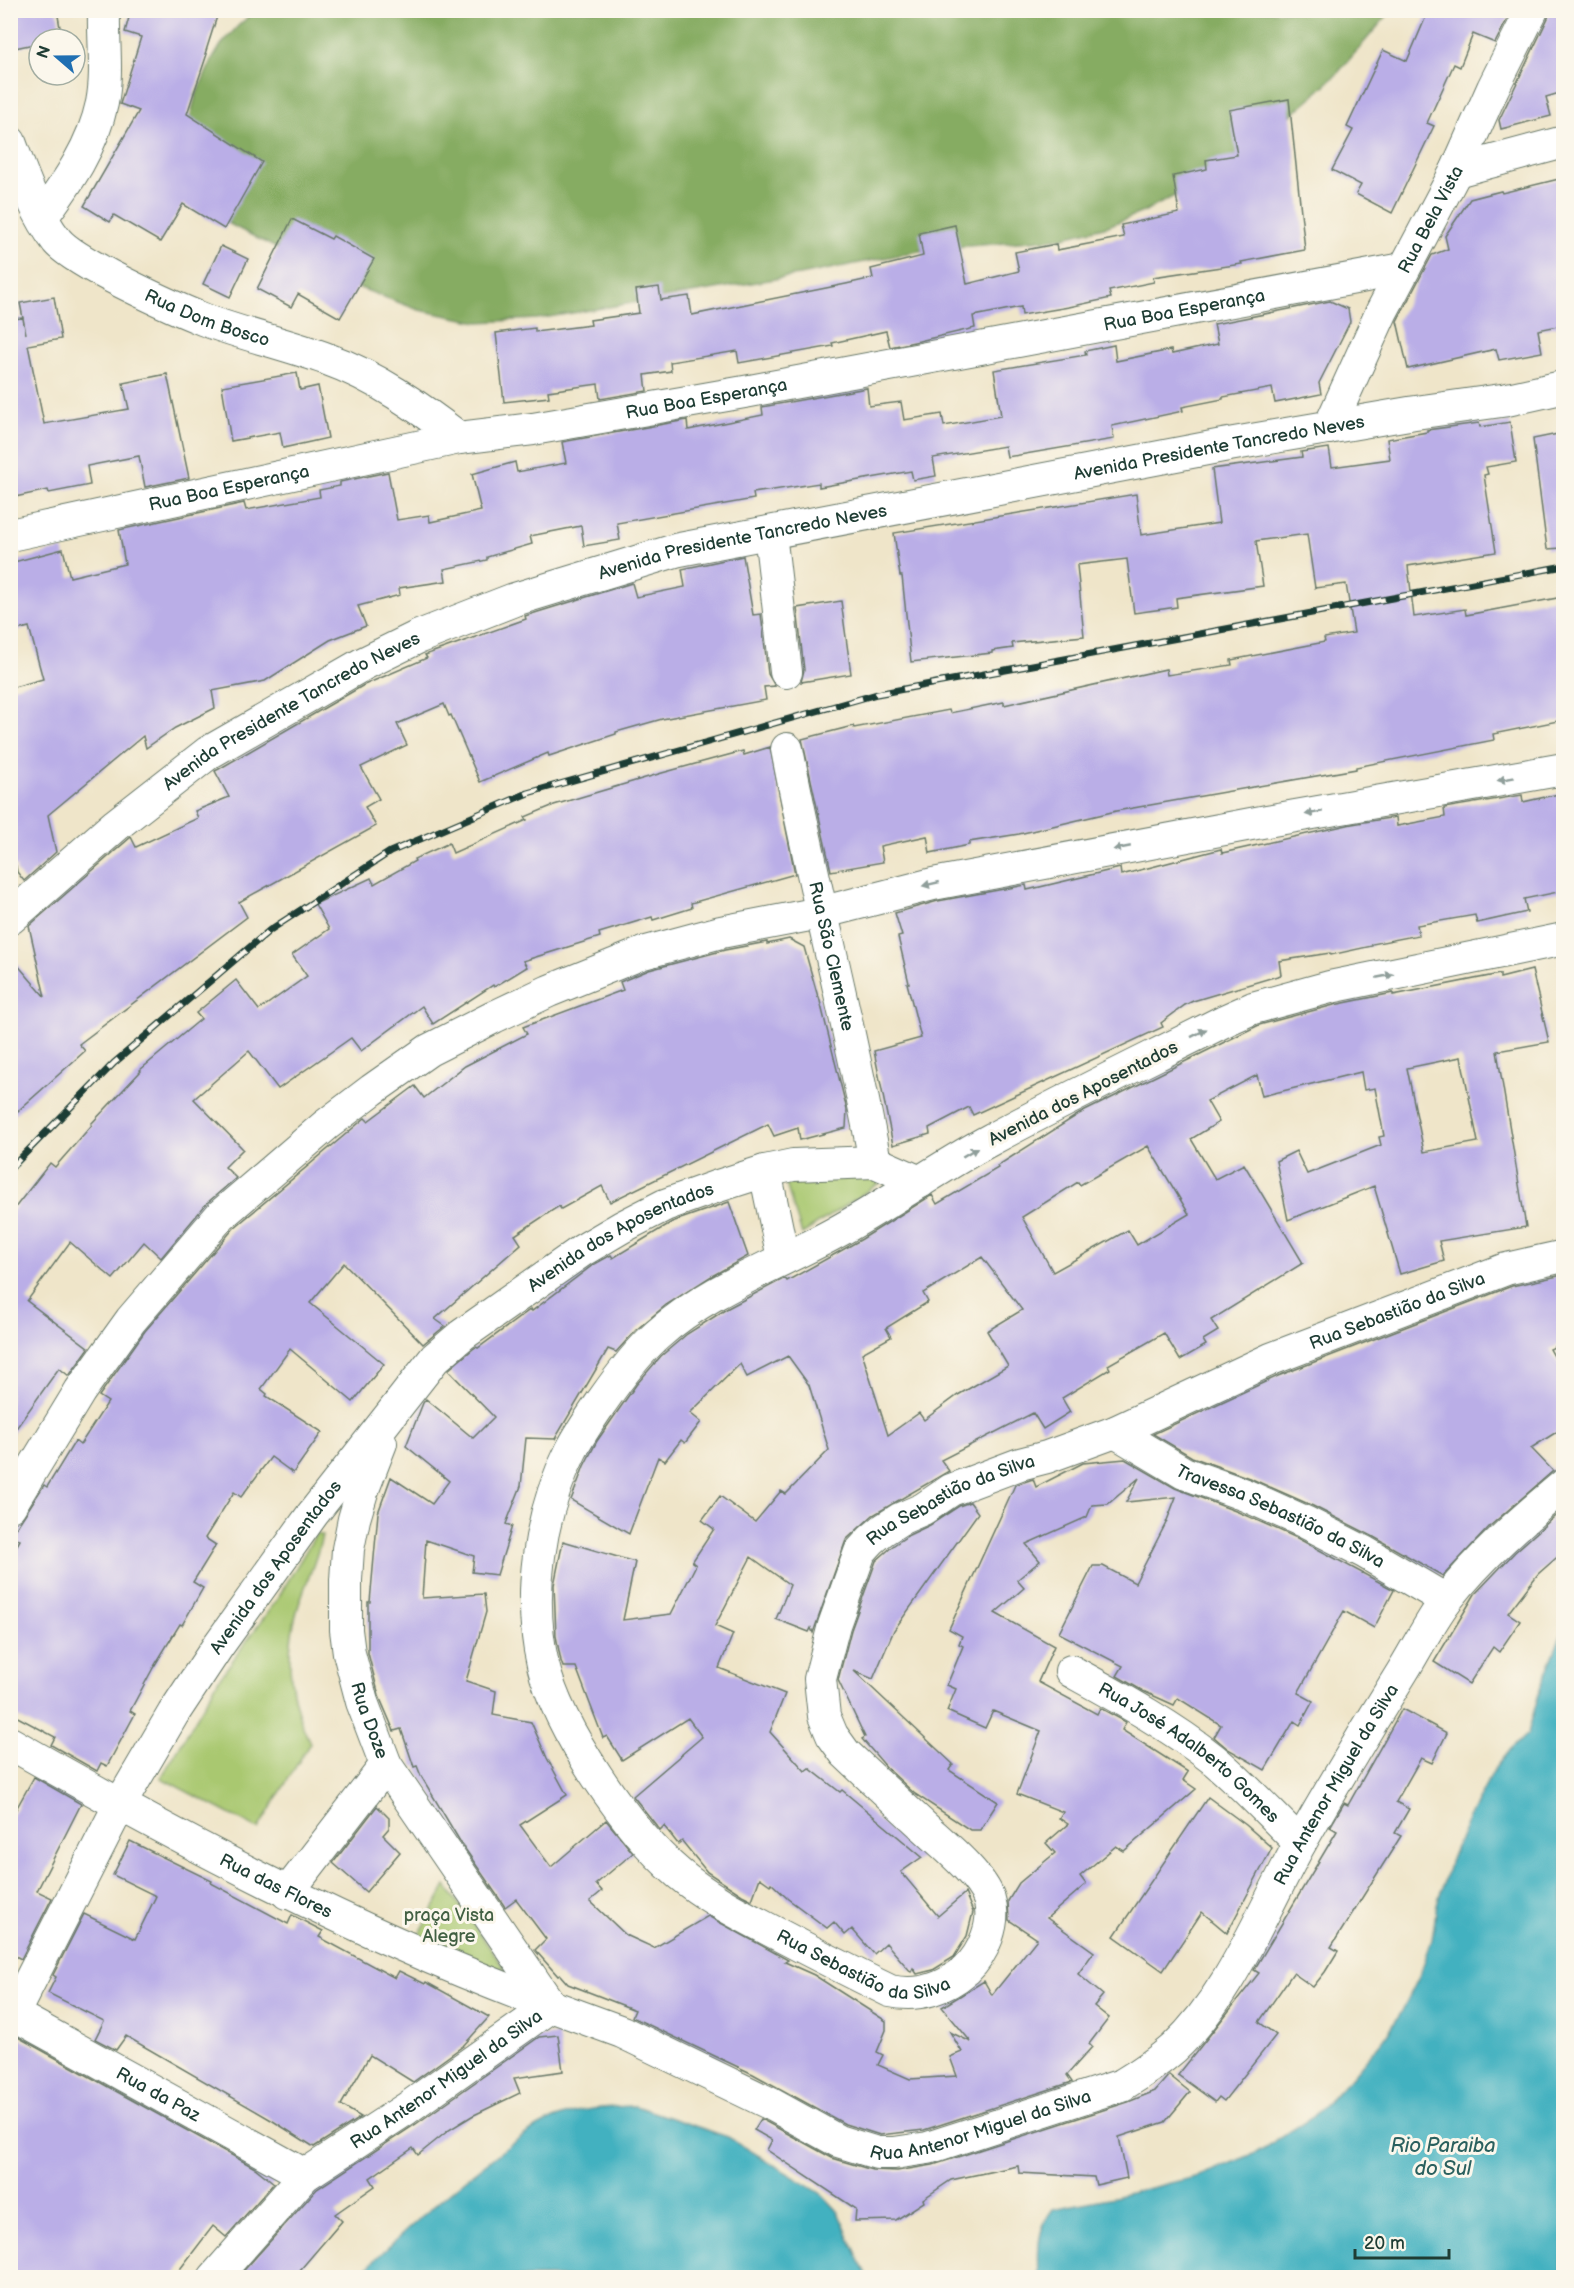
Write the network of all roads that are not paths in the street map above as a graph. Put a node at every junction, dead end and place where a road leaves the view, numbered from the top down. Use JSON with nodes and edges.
{"nodes":[{"id":1,"x":104,"y":10,"type":"edge"},
{"id":2,"x":1532,"y":10,"type":"edge"},
{"id":3,"x":10,"y":141,"type":"edge"},
{"id":4,"x":1563,"y":142,"type":"edge"},
{"id":5,"x":1455,"y":171,"type":"junction"},
{"id":6,"x":42,"y":217,"type":"junction"},
{"id":7,"x":1403,"y":269,"type":"junction"},
{"id":8,"x":1563,"y":387,"type":"edge"},
{"id":9,"x":1329,"y":428,"type":"junction"},
{"id":10,"x":459,"y":438,"type":"junction"},
{"id":11,"x":770,"y":533,"type":"junction"},
{"id":12,"x":10,"y":535,"type":"edge"},
{"id":13,"x":786,"y":672,"type":"dead end"},
{"id":14,"x":787,"y":749,"type":"dead end"},
{"id":15,"x":1563,"y":769,"type":"edge"},
{"id":16,"x":820,"y":913,"type":"junction"},
{"id":17,"x":10,"y":918,"type":"edge"},
{"id":18,"x":1563,"y":939,"type":"edge"},
{"id":19,"x":875,"y":1161,"type":"junction"},
{"id":20,"x":765,"y":1171,"type":"junction"},
{"id":21,"x":920,"y":1182,"type":"junction"},
{"id":22,"x":1563,"y":1256,"type":"edge"},
{"id":23,"x":783,"y":1258,"type":"junction"},
{"id":24,"x":405,"y":1395,"type":"junction"},
{"id":25,"x":1115,"y":1432,"type":"junction"},
{"id":26,"x":1563,"y":1485,"type":"edge"},
{"id":27,"x":10,"y":1506,"type":"edge"},
{"id":28,"x":1446,"y":1600,"type":"junction"},
{"id":29,"x":1071,"y":1671,"type":"dead end"},
{"id":30,"x":10,"y":1743,"type":"edge"},
{"id":31,"x":386,"y":1765,"type":"junction"},
{"id":32,"x":119,"y":1806,"type":"junction"},
{"id":33,"x":1300,"y":1843,"type":"junction"},
{"id":34,"x":287,"y":1893,"type":"junction"},
{"id":35,"x":551,"y":2006,"type":"junction"},
{"id":36,"x":12,"y":2017,"type":"edge"},
{"id":37,"x":305,"y":2175,"type":"junction"},
{"id":38,"x":214,"y":2277,"type":"edge"}],
"edges":[{"from":1,"to":6,"type":"street"},
{"from":2,"to":5,"type":"street","name":"Rua Bela Vista"},
{"from":3,"to":6,"type":"street","name":"Rua Dom Bosco"},
{"from":4,"to":5,"type":"street"},
{"from":5,"to":7,"type":"street","name":"Rua Bela Vista"},
{"from":6,"to":10,"type":"street","name":"Rua Dom Bosco"},
{"from":7,"to":9,"type":"street","name":"Rua Bela Vista"},
{"from":7,"to":10,"type":"street","name":"Rua Boa Esperança"},
{"from":8,"to":9,"type":"street","name":"Avenida Presidente Tancredo Neves"},
{"from":9,"to":11,"type":"street","name":"Avenida Presidente Tancredo Neves"},
{"from":10,"to":12,"type":"street","name":"Rua Boa Esperança"},
{"from":11,"to":13,"type":"street"},
{"from":11,"to":17,"type":"street","name":"Avenida Presidente Tancredo Neves"},
{"from":14,"to":16,"type":"street","name":"Rua São Clemente"},
{"from":15,"to":16,"type":"street","one_way":true},
{"from":16,"to":19,"type":"street","name":"Rua São Clemente"},
{"from":16,"to":27,"type":"street"},
{"from":21,"to":18,"type":"street","name":"Avenida dos Aposentados","one_way":true},
{"from":19,"to":20,"type":"street","name":"Avenida dos Aposentados"},
{"from":19,"to":21,"type":"street","name":"Avenida dos Aposentados"},
{"from":20,"to":23,"type":"street"},
{"from":20,"to":24,"type":"street","name":"Avenida dos Aposentados"},
{"from":21,"to":23,"type":"street","name":"Rua Sebastião da Silva"},
{"from":22,"to":25,"type":"street","name":"Rua Sebastião da Silva"},
{"from":23,"to":25,"type":"street","name":"Rua Sebastião da Silva"},
{"from":24,"to":31,"type":"street","name":"Rua Doze"},
{"from":24,"to":32,"type":"street","name":"Avenida dos Aposentados"},
{"from":25,"to":28,"type":"street","name":"Travessa Sebastião da Silva"},
{"from":26,"to":28,"type":"street","name":"Rua Antenor Miguel da Silva"},
{"from":28,"to":33,"type":"street","name":"Rua Antenor Miguel da Silva"},
{"from":29,"to":33,"type":"street","name":"Rua José Adalberto Gomes"},
{"from":30,"to":32,"type":"street","name":"Rua das Flores"},
{"from":31,"to":34,"type":"street"},
{"from":31,"to":35,"type":"street","name":"Rua Doze"},
{"from":32,"to":34,"type":"street","name":"Rua das Flores"},
{"from":32,"to":36,"type":"street","name":"Avenida dos Aposentados"},
{"from":33,"to":35,"type":"street","name":"Rua Antenor Miguel da Silva"},
{"from":34,"to":35,"type":"street","name":"Rua das Flores"},
{"from":35,"to":37,"type":"street","name":"Rua Antenor Miguel da Silva"},
{"from":36,"to":37,"type":"street","name":"Rua da Paz"},
{"from":37,"to":38,"type":"street","name":"Rua Antenor Miguel da Silva"}]}
